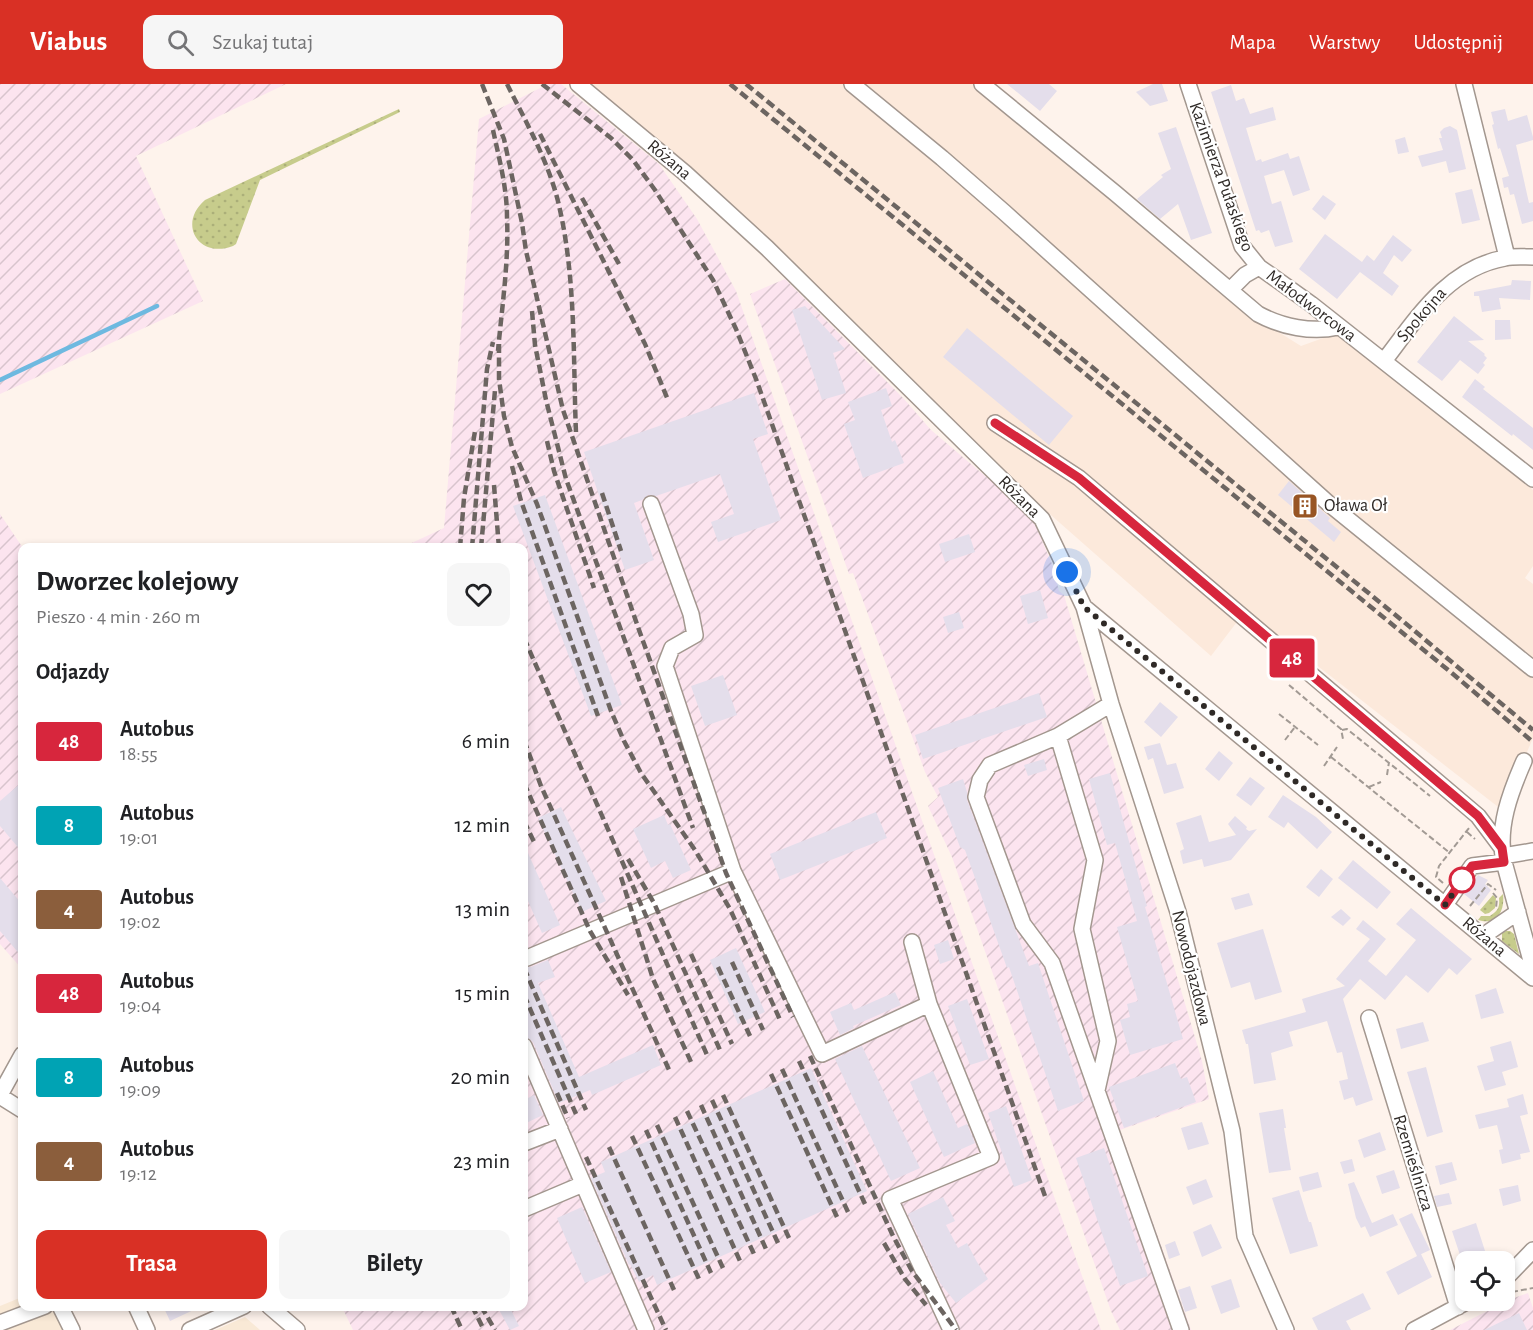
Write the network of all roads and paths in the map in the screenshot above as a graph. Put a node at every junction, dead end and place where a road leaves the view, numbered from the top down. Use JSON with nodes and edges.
{"nodes":[{"id":1,"x":578,"y":84,"type":"edge"},
{"id":2,"x":852,"y":84,"type":"edge"},
{"id":3,"x":982,"y":84,"type":"edge"},
{"id":4,"x":1188,"y":84,"type":"edge"},
{"id":5,"x":1464,"y":84,"type":"edge"},
{"id":6,"x":1533,"y":256,"type":"edge"},
{"id":7,"x":1507,"y":257,"type":"junction"},
{"id":8,"x":1258,"y":267,"type":"junction"},
{"id":9,"x":1230,"y":290,"type":"junction"},
{"id":10,"x":1338,"y":327,"type":"junction"},
{"id":11,"x":1384,"y":361,"type":"junction"},
{"id":12,"x":995,"y":423,"type":"dead end"},
{"id":13,"x":1533,"y":479,"type":"edge"},
{"id":14,"x":651,"y":504,"type":"dead end"},
{"id":15,"x":1084,"y":607,"type":"junction"},
{"id":16,"x":1533,"y":669,"type":"edge"},
{"id":17,"x":1289,"y":686,"type":"dead end"},
{"id":18,"x":1111,"y":704,"type":"junction"},
{"id":19,"x":1279,"y":714,"type":"dead end"},
{"id":20,"x":1295,"y":727,"type":"junction"},
{"id":21,"x":1342,"y":730,"type":"junction"},
{"id":22,"x":1058,"y":736,"type":"junction"},
{"id":23,"x":1343,"y":739,"type":"dead end"},
{"id":24,"x":1285,"y":740,"type":"dead end"},
{"id":25,"x":1318,"y":746,"type":"dead end"},
{"id":26,"x":1337,"y":747,"type":"dead end"},
{"id":27,"x":1331,"y":757,"type":"junction"},
{"id":28,"x":1524,"y":761,"type":"dead end"},
{"id":29,"x":1389,"y":762,"type":"junction"},
{"id":30,"x":1324,"y":766,"type":"dead end"},
{"id":31,"x":1387,"y":775,"type":"dead end"},
{"id":32,"x":1381,"y":782,"type":"dead end"},
{"id":33,"x":1369,"y":787,"type":"junction"},
{"id":34,"x":1434,"y":799,"type":"dead end"},
{"id":35,"x":1461,"y":821,"type":"dead end"},
{"id":36,"x":1467,"y":832,"type":"junction"},
{"id":37,"x":1475,"y":839,"type":"dead end"},
{"id":38,"x":1533,"y":851,"type":"edge"},
{"id":39,"x":1450,"y":853,"type":"junction"},
{"id":40,"x":1503,"y":856,"type":"junction"},
{"id":41,"x":733,"y":871,"type":"junction"},
{"id":42,"x":1445,"y":885,"type":"dead end"},
{"id":43,"x":1503,"y":889,"type":"dead end"},
{"id":44,"x":1493,"y":893,"type":"dead end"},
{"id":45,"x":1445,"y":905,"type":"junction"},
{"id":46,"x":1470,"y":906,"type":"dead end"},
{"id":47,"x":1494,"y":911,"type":"dead end"},
{"id":48,"x":1518,"y":912,"type":"junction"},
{"id":49,"x":1483,"y":936,"type":"junction"},
{"id":50,"x":912,"y":942,"type":"dead end"},
{"id":51,"x":528,"y":958,"type":"edge"},
{"id":52,"x":1533,"y":968,"type":"edge"},
{"id":53,"x":1533,"y":978,"type":"edge"},
{"id":54,"x":929,"y":1004,"type":"junction"},
{"id":55,"x":1369,"y":1018,"type":"dead end"},
{"id":56,"x":528,"y":1055,"type":"edge"},
{"id":57,"x":18,"y":1062,"type":"edge"},
{"id":58,"x":1097,"y":1090,"type":"junction"},
{"id":59,"x":0,"y":1095,"type":"edge"},
{"id":60,"x":18,"y":1107,"type":"edge"},
{"id":61,"x":560,"y":1129,"type":"junction"},
{"id":62,"x":528,"y":1141,"type":"edge"},
{"id":63,"x":583,"y":1184,"type":"junction"},
{"id":64,"x":528,"y":1207,"type":"edge"},
{"id":65,"x":1533,"y":1250,"type":"edge"},
{"id":66,"x":1515,"y":1276,"type":"edge"},
{"id":67,"x":1455,"y":1277,"type":"edge"},
{"id":68,"x":1515,"y":1287,"type":"edge"},
{"id":69,"x":1533,"y":1288,"type":"edge"},
{"id":70,"x":1455,"y":1309,"type":"edge"},
{"id":71,"x":32,"y":1311,"type":"edge"},
{"id":72,"x":62,"y":1311,"type":"edge"},
{"id":73,"x":138,"y":1311,"type":"edge"},
{"id":74,"x":233,"y":1311,"type":"edge"},
{"id":75,"x":275,"y":1311,"type":"edge"},
{"id":76,"x":0,"y":1323,"type":"edge"},
{"id":77,"x":72,"y":1330,"type":"edge"},
{"id":78,"x":147,"y":1330,"type":"edge"},
{"id":79,"x":190,"y":1330,"type":"edge"},
{"id":80,"x":297,"y":1330,"type":"edge"},
{"id":81,"x":646,"y":1330,"type":"edge"},
{"id":82,"x":951,"y":1330,"type":"edge"},
{"id":83,"x":1181,"y":1330,"type":"edge"},
{"id":84,"x":1286,"y":1330,"type":"edge"},
{"id":85,"x":1414,"y":1330,"type":"edge"}],
"edges":[{"from":1,"to":15,"type":"street","name":"Różana"},
{"from":2,"to":16,"type":"street"},
{"from":3,"to":9,"type":"street"},
{"from":4,"to":8,"type":"street","name":"Kazimierza Pułaskiego"},
{"from":5,"to":7,"type":"street"},
{"from":6,"to":7,"type":"street","name":"Spokojna"},
{"from":7,"to":11,"type":"street","name":"Spokojna"},
{"from":8,"to":9,"type":"street","name":"Małodworcowa"},
{"from":8,"to":10,"type":"street","name":"Małodworcowa"},
{"from":9,"to":10,"type":"street"},
{"from":10,"to":11,"type":"street","name":"Małodworcowa"},
{"from":11,"to":13,"type":"street","name":"Małodworcowa"},
{"from":12,"to":40,"type":"street"},
{"from":14,"to":41,"type":"street"},
{"from":15,"to":18,"type":"street","name":"Nowodojazdowa"},
{"from":15,"to":45,"type":"street","name":"Różana"},
{"from":17,"to":21,"type":"path"},
{"from":18,"to":22,"type":"street"},
{"from":18,"to":84,"type":"street","name":"Nowodojazdowa"},
{"from":19,"to":20,"type":"path"},
{"from":20,"to":24,"type":"path"},
{"from":20,"to":25,"type":"path"},
{"from":21,"to":23,"type":"path"},
{"from":21,"to":29,"type":"path"},
{"from":22,"to":58,"type":"street"},
{"from":22,"to":58,"type":"street"},
{"from":26,"to":27,"type":"path"},
{"from":27,"to":30,"type":"path"},
{"from":27,"to":33,"type":"path"},
{"from":28,"to":40,"type":"street"},
{"from":29,"to":31,"type":"path"},
{"from":29,"to":34,"type":"path"},
{"from":32,"to":33,"type":"path"},
{"from":33,"to":39,"type":"path"},
{"from":35,"to":36,"type":"path"},
{"from":36,"to":37,"type":"path"},
{"from":36,"to":39,"type":"path"},
{"from":38,"to":40,"type":"street"},
{"from":39,"to":42,"type":"path"},
{"from":40,"to":45,"type":"street"},
{"from":40,"to":48,"type":"street"},
{"from":41,"to":51,"type":"street"},
{"from":41,"to":54,"type":"street"},
{"from":43,"to":46,"type":"path"},
{"from":44,"to":47,"type":"path"},
{"from":45,"to":49,"type":"street","name":"Różana"},
{"from":48,"to":49,"type":"street"},
{"from":48,"to":52,"type":"street"},
{"from":49,"to":53,"type":"street","name":"Różana"},
{"from":50,"to":54,"type":"street"},
{"from":54,"to":82,"type":"street"},
{"from":55,"to":67,"type":"street","name":"Rzemieślnicza"},
{"from":56,"to":61,"type":"street"},
{"from":57,"to":59,"type":"street"},
{"from":58,"to":83,"type":"street"},
{"from":59,"to":60,"type":"street"},
{"from":61,"to":62,"type":"street"},
{"from":61,"to":63,"type":"street"},
{"from":63,"to":64,"type":"street"},
{"from":63,"to":81,"type":"street"},
{"from":65,"to":66,"type":"street"},
{"from":68,"to":69,"type":"path"},
{"from":70,"to":85,"type":"street"},
{"from":71,"to":76,"type":"street"},
{"from":72,"to":77,"type":"street"},
{"from":73,"to":78,"type":"street"},
{"from":74,"to":79,"type":"street"},
{"from":75,"to":80,"type":"street"}]}
